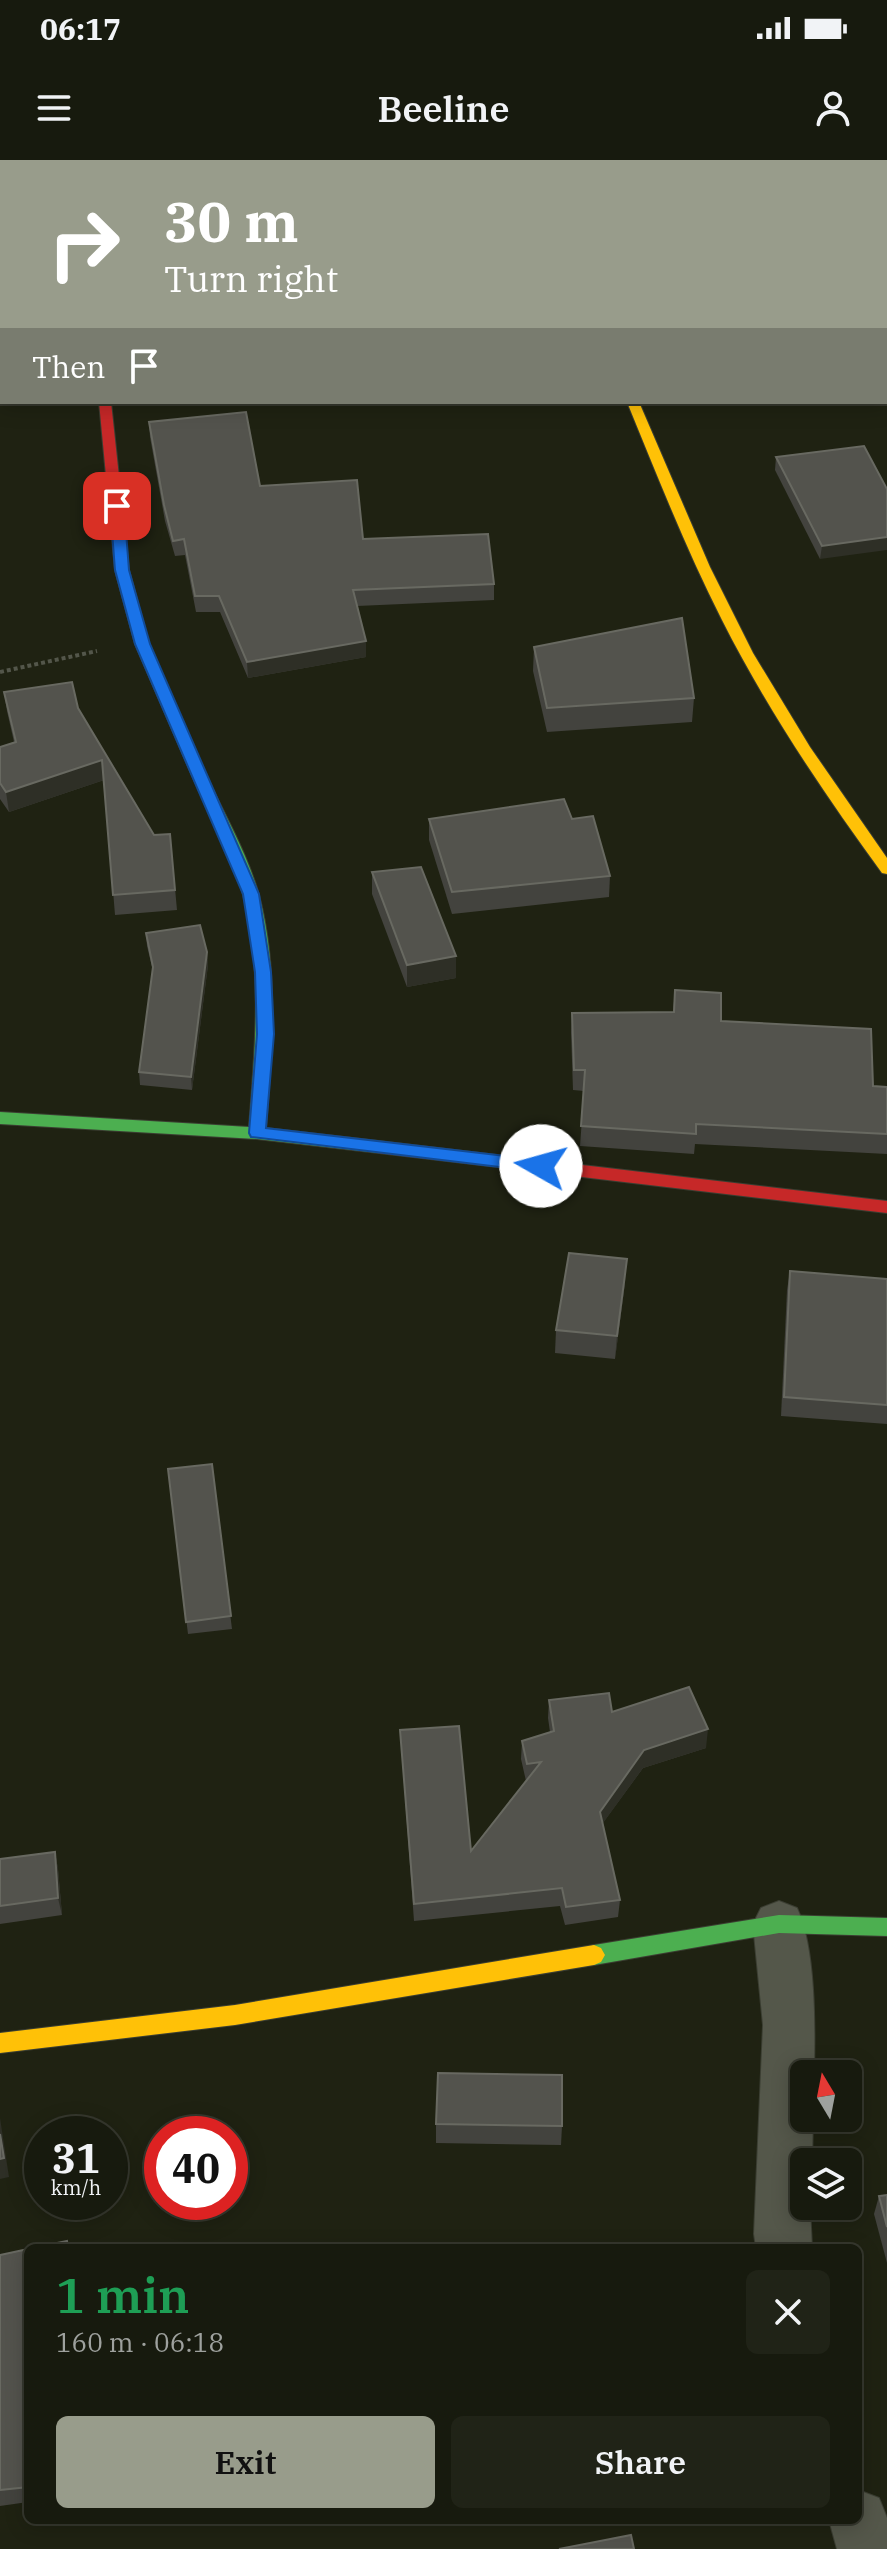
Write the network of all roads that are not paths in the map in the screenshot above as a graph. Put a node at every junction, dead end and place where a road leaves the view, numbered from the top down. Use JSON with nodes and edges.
{"nodes":[{"id":1,"x":105,"y":404,"type":"edge"},
{"id":2,"x":634,"y":404,"type":"edge"},
{"id":3,"x":887,"y":869,"type":"edge"},
{"id":4,"x":0,"y":1118,"type":"edge"},
{"id":5,"x":257,"y":1133,"type":"junction"},
{"id":6,"x":887,"y":1207,"type":"edge"},
{"id":7,"x":779,"y":1924,"type":"junction"},
{"id":8,"x":887,"y":1927,"type":"edge"},
{"id":9,"x":0,"y":2043,"type":"edge"},
{"id":10,"x":783,"y":2244,"type":"edge"},
{"id":11,"x":860,"y":2524,"type":"edge"},
{"id":12,"x":867,"y":2549,"type":"edge"}],
"edges":[{"from":1,"to":5,"type":"street"},
{"from":2,"to":3,"type":"street"},
{"from":4,"to":5,"type":"street"},
{"from":5,"to":6,"type":"street"},
{"from":7,"to":8,"type":"street"},
{"from":7,"to":9,"type":"street"},
{"from":7,"to":10,"type":"street"},
{"from":11,"to":12,"type":"street"}]}
